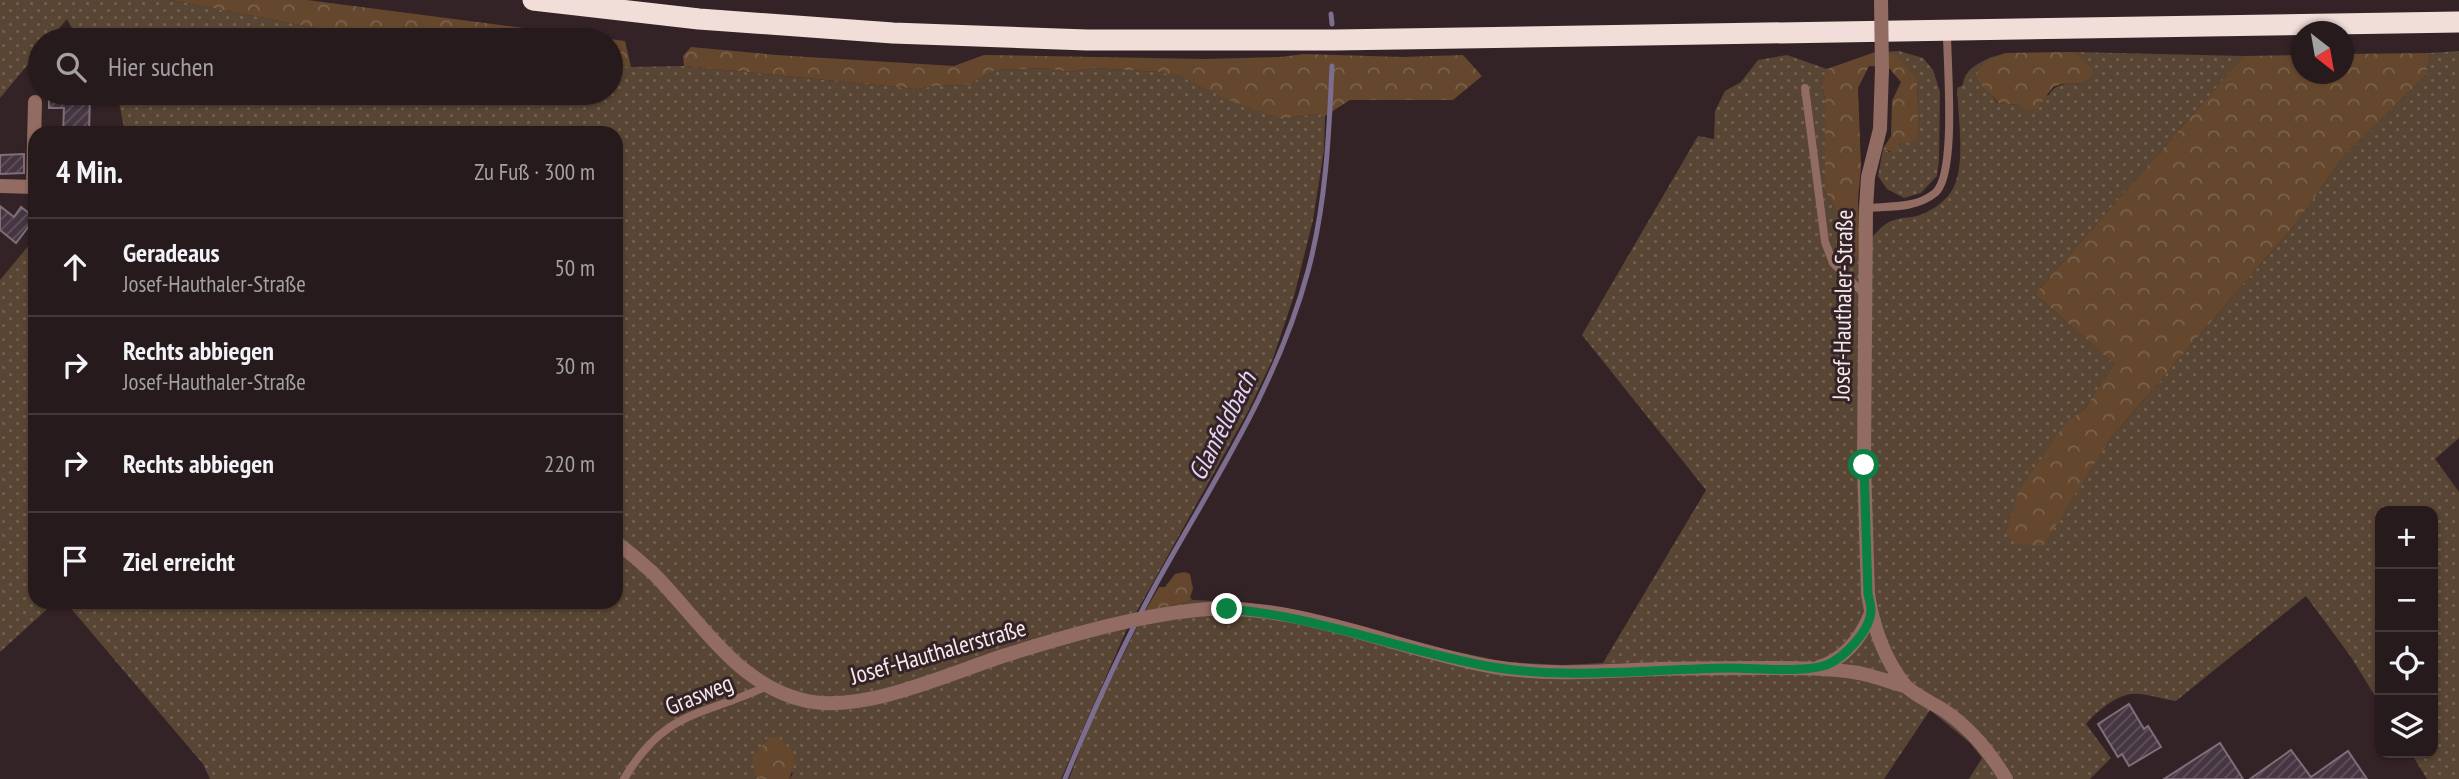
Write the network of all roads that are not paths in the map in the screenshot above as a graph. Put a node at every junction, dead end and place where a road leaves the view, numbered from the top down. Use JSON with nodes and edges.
{"nodes":[{"id":1,"x":533,"y":0,"type":"edge"},
{"id":2,"x":1881,"y":0,"type":"edge"},
{"id":3,"x":2459,"y":22,"type":"edge"},
{"id":4,"x":1947,"y":30,"type":"junction"},
{"id":5,"x":1805,"y":88,"type":"dead end"},
{"id":6,"x":35,"y":105,"type":"edge"},
{"id":7,"x":35,"y":126,"type":"edge"},
{"id":8,"x":0,"y":186,"type":"edge"},
{"id":9,"x":28,"y":186,"type":"edge"},
{"id":10,"x":1866,"y":208,"type":"junction"},
{"id":11,"x":1866,"y":296,"type":"junction"},
{"id":12,"x":623,"y":548,"type":"edge"},
{"id":13,"x":1871,"y":612,"type":"junction"},
{"id":14,"x":1815,"y":668,"type":"junction"},
{"id":15,"x":769,"y":685,"type":"junction"},
{"id":16,"x":1905,"y":686,"type":"junction"},
{"id":17,"x":624,"y":779,"type":"edge"},
{"id":18,"x":2006,"y":779,"type":"edge"}],
"edges":[{"from":1,"to":4,"type":"highway"},
{"from":2,"to":10,"type":"street","name":"Josef-Hauthaler-Straße","bridge":true},
{"from":3,"to":4,"type":"highway"},
{"from":4,"to":10,"type":"lane"},
{"from":5,"to":11,"type":"lane"},
{"from":6,"to":7,"type":"street"},
{"from":8,"to":9,"type":"street"},
{"from":10,"to":11,"type":"street","name":"Josef-Hauthaler-Straße"},
{"from":11,"to":13,"type":"street","name":"Josef-Hauthaler-Straße"},
{"from":12,"to":15,"type":"street","name":"Josef-Hauthalerstraße"},
{"from":13,"to":14,"type":"street"},
{"from":13,"to":16,"type":"street","name":"Josef-Hauthaler-Straße"},
{"from":14,"to":15,"type":"street","name":"Josef-Hauthalerstraße"},
{"from":14,"to":16,"type":"street","name":"Josef-Hauthalerstraße"},
{"from":15,"to":17,"type":"lane","name":"Grasweg"},
{"from":16,"to":18,"type":"street","name":"Josef-Hauthaler-Straße"}]}
